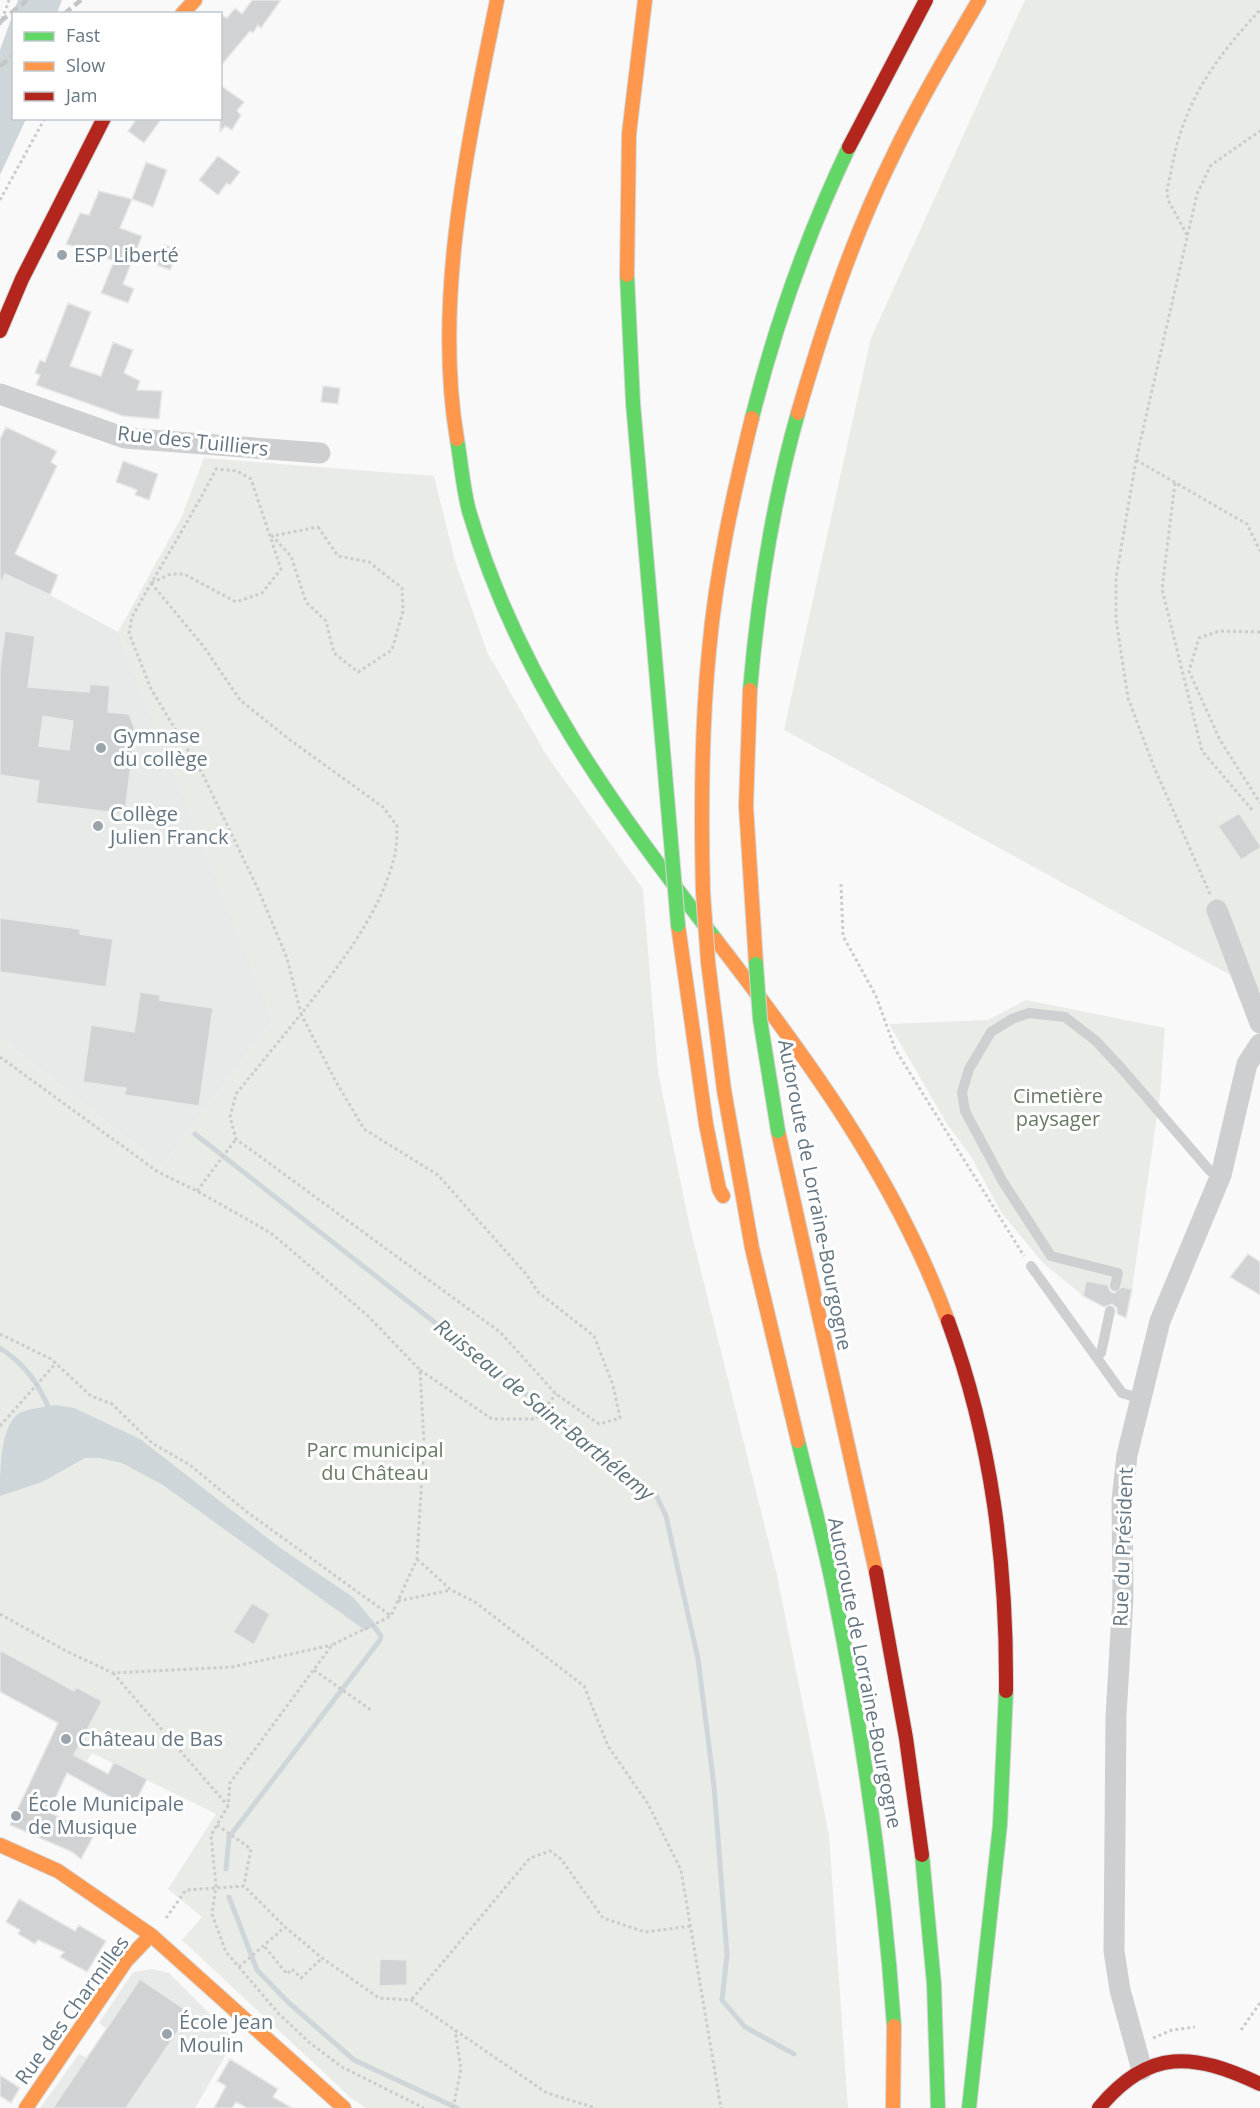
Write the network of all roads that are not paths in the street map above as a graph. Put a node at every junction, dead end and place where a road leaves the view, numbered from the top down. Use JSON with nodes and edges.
{"nodes":[{"id":1,"x":195,"y":0,"type":"edge"},
{"id":2,"x":497,"y":0,"type":"edge"},
{"id":3,"x":645,"y":0,"type":"edge"},
{"id":4,"x":926,"y":0,"type":"edge"},
{"id":5,"x":979,"y":0,"type":"edge"},
{"id":6,"x":184,"y":12,"type":"edge"},
{"id":7,"x":103,"y":120,"type":"edge"},
{"id":8,"x":0,"y":331,"type":"edge"},
{"id":9,"x":0,"y":394,"type":"edge"},
{"id":10,"x":320,"y":453,"type":"dead end"},
{"id":11,"x":1217,"y":910,"type":"road end"},
{"id":12,"x":1260,"y":1023,"type":"edge"},
{"id":13,"x":1260,"y":1044,"type":"edge"},
{"id":14,"x":1221,"y":1175,"type":"junction"},
{"id":15,"x":752,"y":1248,"type":"junction"},
{"id":16,"x":1031,"y":1266,"type":"road end"},
{"id":17,"x":1115,"y":1286,"type":"dead end"},
{"id":18,"x":1110,"y":1311,"type":"dead end"},
{"id":19,"x":1096,"y":1356,"type":"junction"},
{"id":20,"x":1141,"y":1399,"type":"junction"},
{"id":21,"x":0,"y":1845,"type":"edge"},
{"id":22,"x":151,"y":1935,"type":"junction"},
{"id":23,"x":1142,"y":2070,"type":"junction"},
{"id":24,"x":1260,"y":2084,"type":"edge"},
{"id":25,"x":970,"y":2104,"type":"edge"},
{"id":26,"x":938,"y":2105,"type":"edge"},
{"id":27,"x":893,"y":2106,"type":"edge"},
{"id":28,"x":26,"y":2108,"type":"edge"},
{"id":29,"x":344,"y":2108,"type":"edge"},
{"id":30,"x":1099,"y":2108,"type":"edge"}],
"edges":[{"from":1,"to":6,"type":"main road"},
{"from":2,"to":25,"type":"main road"},
{"from":3,"to":15,"type":"main road","bridge":true},
{"from":4,"to":15,"type":"main road","name":"Autoroute de Lorraine-Bourgogne","bridge":true},
{"from":5,"to":26,"type":"main road","name":"Autoroute de Lorraine-Bourgogne","bridge":true},
{"from":7,"to":8,"type":"main road"},
{"from":9,"to":10,"type":"street","name":"Rue des Tuilliers"},
{"from":11,"to":12,"type":"street"},
{"from":13,"to":14,"type":"street","name":"Rue du Président"},
{"from":14,"to":17,"type":"lane"},
{"from":14,"to":20,"type":"street","name":"Rue du Président"},
{"from":15,"to":27,"type":"main road","name":"Autoroute de Lorraine-Bourgogne"},
{"from":16,"to":19,"type":"lane"},
{"from":18,"to":19,"type":"lane"},
{"from":19,"to":20,"type":"lane"},
{"from":20,"to":23,"type":"street","name":"Rue du Président"},
{"from":21,"to":22,"type":"main road"},
{"from":22,"to":28,"type":"main road","name":"Rue des Charmilles"},
{"from":22,"to":29,"type":"main road"},
{"from":23,"to":24,"type":"main road"},
{"from":23,"to":30,"type":"main road"}]}
